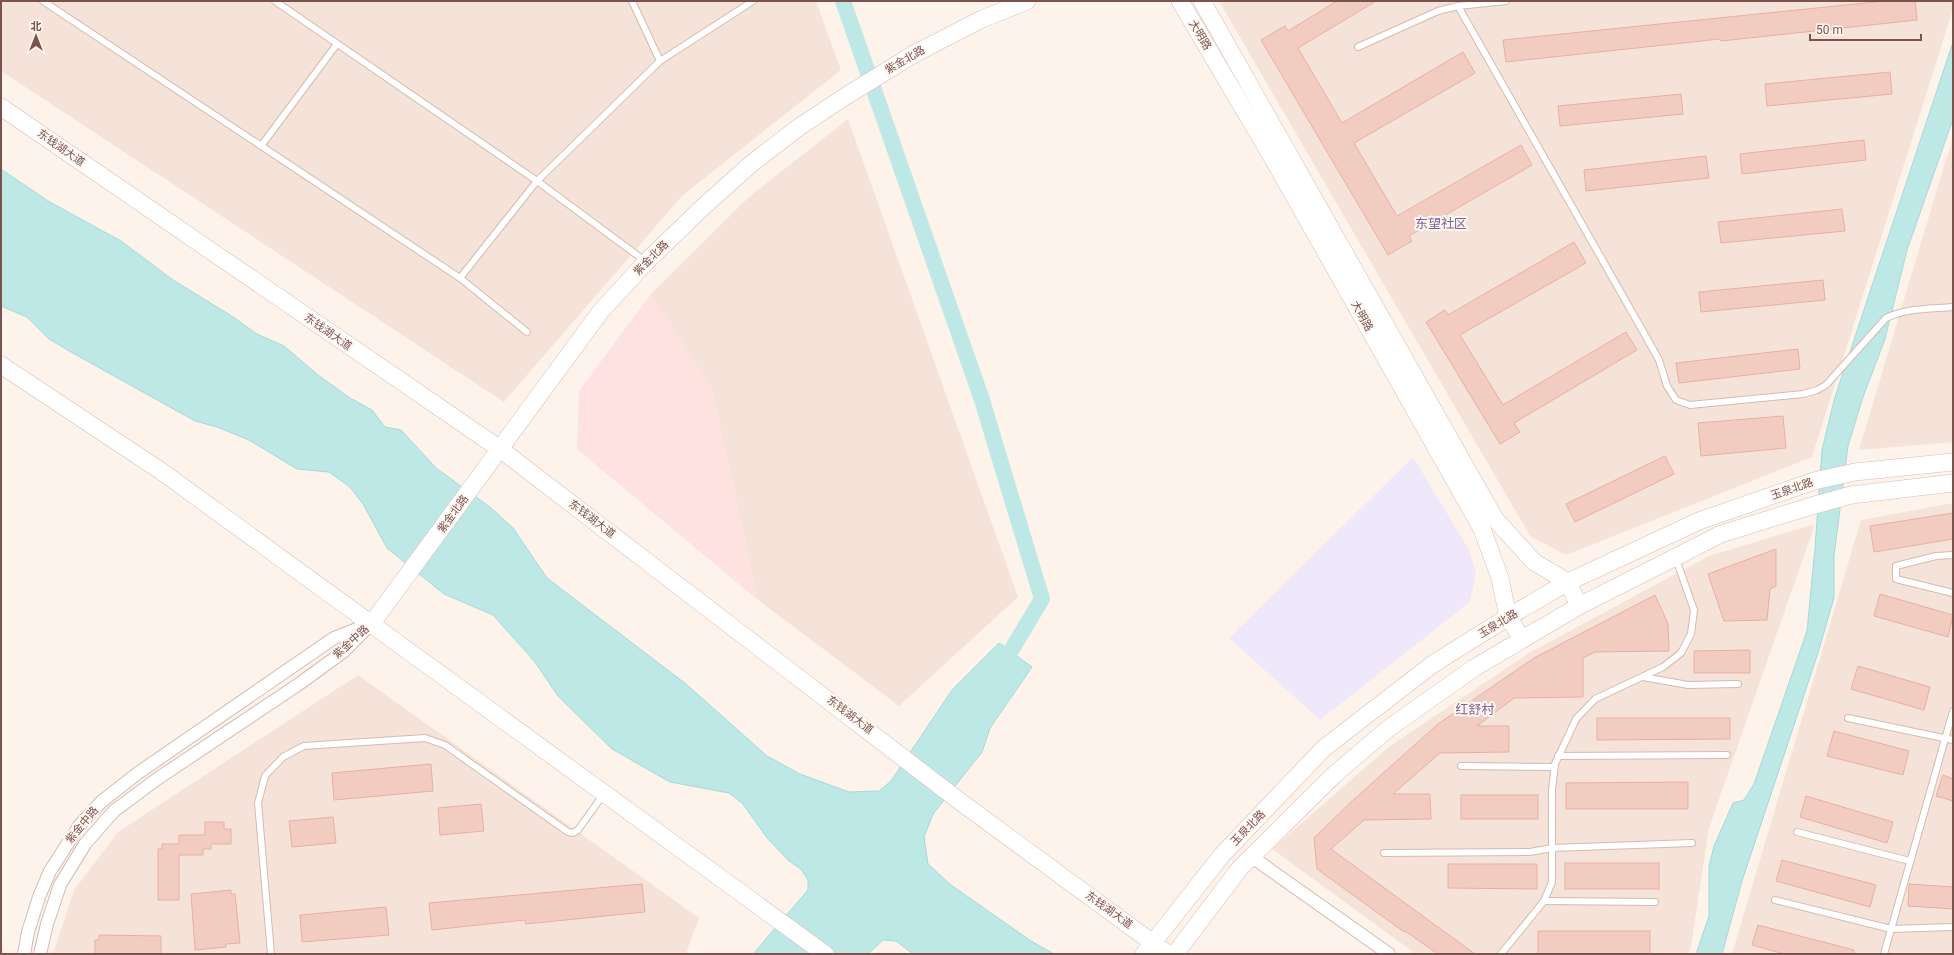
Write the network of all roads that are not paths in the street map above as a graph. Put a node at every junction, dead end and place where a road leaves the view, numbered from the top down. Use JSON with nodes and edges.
{"nodes":[{"id":1,"x":43,"y":1,"type":"edge"},
{"id":2,"x":275,"y":1,"type":"edge"},
{"id":3,"x":632,"y":1,"type":"edge"},
{"id":4,"x":753,"y":1,"type":"edge"},
{"id":5,"x":1027,"y":1,"type":"edge"},
{"id":6,"x":1180,"y":1,"type":"edge"},
{"id":7,"x":1202,"y":1,"type":"edge"},
{"id":8,"x":1506,"y":1,"type":"edge"},
{"id":9,"x":1458,"y":6,"type":"junction"},
{"id":10,"x":338,"y":44,"type":"junction"},
{"id":11,"x":1358,"y":47,"type":"dead end"},
{"id":12,"x":660,"y":61,"type":"junction"},
{"id":13,"x":1,"y":107,"type":"edge"},
{"id":14,"x":261,"y":146,"type":"junction"},
{"id":15,"x":537,"y":181,"type":"junction"},
{"id":16,"x":646,"y":262,"type":"junction"},
{"id":17,"x":460,"y":278,"type":"junction"},
{"id":18,"x":1953,"y":307,"type":"edge"},
{"id":19,"x":527,"y":332,"type":"dead end"},
{"id":20,"x":1,"y":365,"type":"edge"},
{"id":21,"x":500,"y":449,"type":"junction"},
{"id":22,"x":1953,"y":462,"type":"edge"},
{"id":23,"x":1953,"y":483,"type":"edge"},
{"id":24,"x":1953,"y":555,"type":"edge"},
{"id":25,"x":1676,"y":557,"type":"junction"},
{"id":26,"x":1568,"y":582,"type":"junction"},
{"id":27,"x":1953,"y":593,"type":"edge"},
{"id":28,"x":1579,"y":606,"type":"junction"},
{"id":29,"x":1508,"y":617,"type":"junction"},
{"id":30,"x":372,"y":623,"type":"junction"},
{"id":31,"x":1522,"y":639,"type":"junction"},
{"id":32,"x":1643,"y":676,"type":"junction"},
{"id":33,"x":1738,"y":684,"type":"dead end"},
{"id":34,"x":1953,"y":711,"type":"edge"},
{"id":35,"x":1848,"y":718,"type":"dead end"},
{"id":36,"x":1946,"y":738,"type":"junction"},
{"id":37,"x":1953,"y":740,"type":"edge"},
{"id":38,"x":1727,"y":755,"type":"dead end"},
{"id":39,"x":1558,"y":756,"type":"junction"},
{"id":40,"x":1460,"y":766,"type":"dead end"},
{"id":41,"x":1554,"y":767,"type":"junction"},
{"id":42,"x":605,"y":792,"type":"junction"},
{"id":43,"x":1797,"y":832,"type":"dead end"},
{"id":44,"x":1692,"y":843,"type":"dead end"},
{"id":45,"x":1552,"y":848,"type":"junction"},
{"id":46,"x":1384,"y":853,"type":"dead end"},
{"id":47,"x":1252,"y":857,"type":"junction"},
{"id":48,"x":1910,"y":861,"type":"junction"},
{"id":49,"x":1775,"y":900,"type":"dead end"},
{"id":50,"x":1544,"y":901,"type":"junction"},
{"id":51,"x":1655,"y":902,"type":"dead end"},
{"id":52,"x":1953,"y":927,"type":"edge"},
{"id":53,"x":1891,"y":929,"type":"junction"},
{"id":54,"x":1148,"y":948,"type":"edge"},
{"id":55,"x":24,"y":954,"type":"edge"},
{"id":56,"x":40,"y":954,"type":"edge"},
{"id":57,"x":271,"y":954,"type":"edge"},
{"id":58,"x":825,"y":954,"type":"edge"},
{"id":59,"x":1168,"y":954,"type":"edge"},
{"id":60,"x":1175,"y":954,"type":"edge"},
{"id":61,"x":1389,"y":954,"type":"edge"},
{"id":62,"x":1501,"y":954,"type":"edge"},
{"id":63,"x":1884,"y":954,"type":"edge"}],
"edges":[{"from":1,"to":14,"type":"lane"},
{"from":2,"to":10,"type":"lane"},
{"from":3,"to":12,"type":"lane"},
{"from":4,"to":12,"type":"lane"},
{"from":5,"to":16,"type":"street","name":"紫金北路"},
{"from":6,"to":29,"type":"street","name":"大明路"},
{"from":7,"to":26,"type":"street","name":"大明路"},
{"from":8,"to":9,"type":"lane"},
{"from":9,"to":11,"type":"lane"},
{"from":9,"to":18,"type":"lane"},
{"from":10,"to":14,"type":"lane"},
{"from":10,"to":15,"type":"lane"},
{"from":12,"to":15,"type":"lane"},
{"from":13,"to":21,"type":"street","name":"东钱湖大道"},
{"from":14,"to":17,"type":"lane"},
{"from":15,"to":16,"type":"lane"},
{"from":15,"to":17,"type":"lane"},
{"from":16,"to":21,"type":"street","name":"紫金北路"},
{"from":17,"to":19,"type":"lane"},
{"from":20,"to":30,"type":"street"},
{"from":21,"to":30,"type":"street","name":"紫金北路"},
{"from":21,"to":54,"type":"street","name":"东钱湖大道"},
{"from":22,"to":26,"type":"street","name":"玉泉北路"},
{"from":23,"to":25,"type":"street","name":"玉泉北路"},
{"from":24,"to":27,"type":"lane"},
{"from":25,"to":28,"type":"street","name":"玉泉北路"},
{"from":25,"to":32,"type":"lane"},
{"from":26,"to":28,"type":"street"},
{"from":26,"to":29,"type":"street","name":"玉泉北路"},
{"from":28,"to":31,"type":"street","name":"玉泉北路"},
{"from":29,"to":31,"type":"street","name":"大明路"},
{"from":29,"to":54,"type":"street","name":"玉泉北路"},
{"from":30,"to":42,"type":"street"},
{"from":30,"to":55,"type":"street","name":"紫金中路"},
{"from":30,"to":56,"type":"street","name":"紫金中路"},
{"from":31,"to":47,"type":"street","name":"玉泉北路"},
{"from":32,"to":33,"type":"lane"},
{"from":32,"to":39,"type":"lane"},
{"from":34,"to":36,"type":"lane"},
{"from":35,"to":36,"type":"lane"},
{"from":36,"to":37,"type":"lane"},
{"from":36,"to":48,"type":"lane"},
{"from":38,"to":39,"type":"lane"},
{"from":39,"to":41,"type":"lane"},
{"from":40,"to":41,"type":"lane"},
{"from":41,"to":45,"type":"lane"},
{"from":42,"to":57,"type":"lane"},
{"from":42,"to":58,"type":"street"},
{"from":43,"to":48,"type":"lane"},
{"from":44,"to":45,"type":"lane"},
{"from":45,"to":46,"type":"lane"},
{"from":45,"to":50,"type":"lane"},
{"from":47,"to":60,"type":"street","name":"玉泉北路"},
{"from":47,"to":61,"type":"street"},
{"from":48,"to":53,"type":"lane"},
{"from":49,"to":53,"type":"lane"},
{"from":50,"to":51,"type":"lane"},
{"from":50,"to":62,"type":"lane"},
{"from":52,"to":53,"type":"lane"},
{"from":53,"to":63,"type":"lane"},
{"from":54,"to":59,"type":"street","name":"东钱湖大道"}]}
